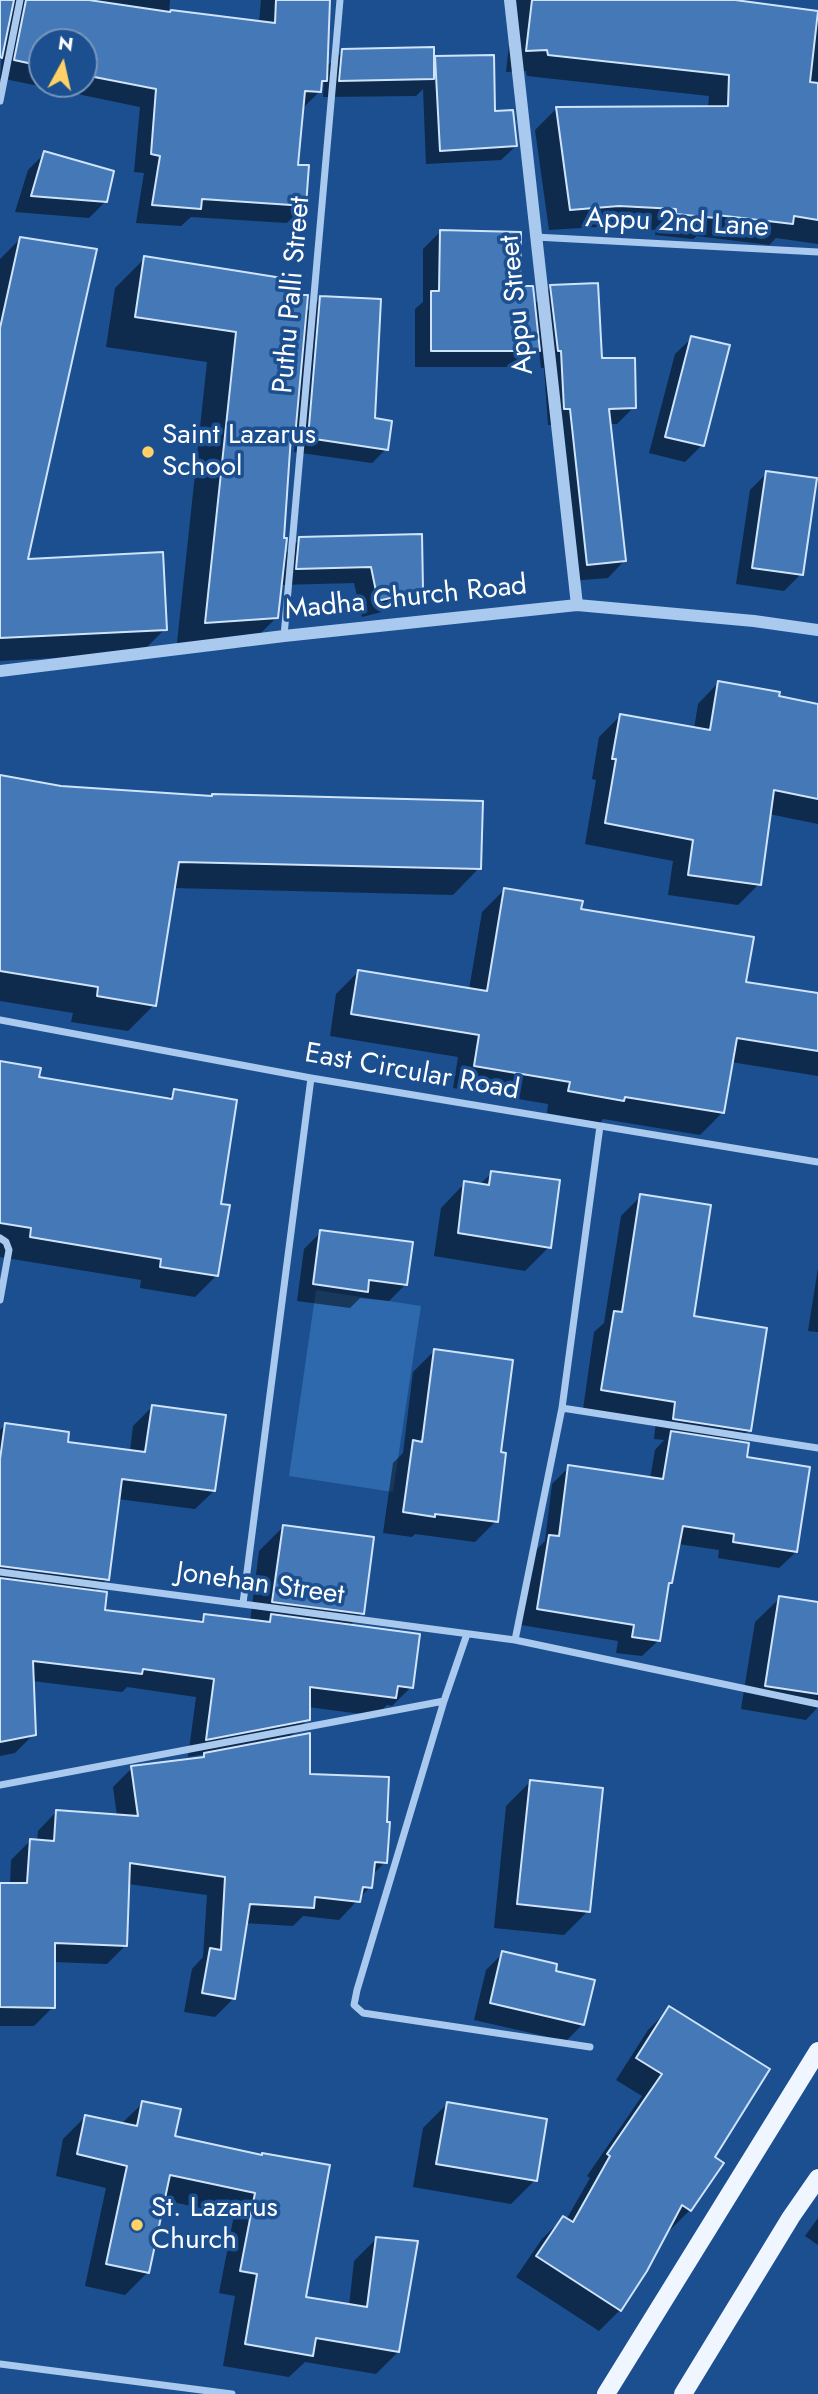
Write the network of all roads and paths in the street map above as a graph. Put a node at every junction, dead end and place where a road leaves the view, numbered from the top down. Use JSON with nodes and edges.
{"nodes":[{"id":1,"x":20,"y":0,"type":"edge"},
{"id":2,"x":340,"y":0,"type":"edge"},
{"id":3,"x":510,"y":0,"type":"edge"},
{"id":4,"x":0,"y":101,"type":"edge"},
{"id":5,"x":534,"y":237,"type":"junction"},
{"id":6,"x":818,"y":252,"type":"edge"},
{"id":7,"x":577,"y":605,"type":"junction"},
{"id":8,"x":818,"y":630,"type":"edge"},
{"id":9,"x":284,"y":636,"type":"junction"},
{"id":10,"x":0,"y":671,"type":"edge"},
{"id":11,"x":0,"y":1020,"type":"edge"},
{"id":12,"x":311,"y":1078,"type":"junction"},
{"id":13,"x":600,"y":1126,"type":"junction"},
{"id":14,"x":818,"y":1162,"type":"edge"},
{"id":15,"x":0,"y":1238,"type":"edge"},
{"id":16,"x":0,"y":1300,"type":"edge"},
{"id":17,"x":562,"y":1408,"type":"junction"},
{"id":18,"x":818,"y":1448,"type":"edge"},
{"id":19,"x":0,"y":1572,"type":"edge"},
{"id":20,"x":243,"y":1603,"type":"junction"},
{"id":21,"x":467,"y":1634,"type":"junction"},
{"id":22,"x":515,"y":1640,"type":"junction"},
{"id":23,"x":443,"y":1701,"type":"junction"},
{"id":24,"x":818,"y":1704,"type":"edge"},
{"id":25,"x":0,"y":1785,"type":"edge"},
{"id":26,"x":590,"y":2047,"type":"dead end"},
{"id":27,"x":818,"y":2051,"type":"edge"},
{"id":28,"x":818,"y":2178,"type":"edge"},
{"id":29,"x":0,"y":2364,"type":"edge"},
{"id":30,"x":232,"y":2394,"type":"edge"},
{"id":31,"x":606,"y":2394,"type":"edge"},
{"id":32,"x":683,"y":2394,"type":"edge"}],
"edges":[{"from":1,"to":4,"type":"street"},
{"from":2,"to":9,"type":"street","name":"Puthu Palli Street"},
{"from":3,"to":5,"type":"street","name":"Appu Street"},
{"from":5,"to":6,"type":"street","name":"Appu 2nd Lane"},
{"from":5,"to":7,"type":"street","name":"Appu Street"},
{"from":7,"to":8,"type":"street","name":"Madha Church Road"},
{"from":7,"to":9,"type":"street","name":"Madha Church Road"},
{"from":9,"to":10,"type":"street","name":"Madha Church Road"},
{"from":11,"to":12,"type":"street","name":"East Circular Road"},
{"from":12,"to":13,"type":"street","name":"East Circular Road"},
{"from":12,"to":20,"type":"street"},
{"from":13,"to":14,"type":"street","name":"East Circular Road"},
{"from":13,"to":17,"type":"street"},
{"from":15,"to":16,"type":"street"},
{"from":17,"to":18,"type":"street"},
{"from":17,"to":22,"type":"street"},
{"from":19,"to":20,"type":"street","name":"Jonehan Street"},
{"from":20,"to":21,"type":"street","name":"Jonehan Street"},
{"from":21,"to":22,"type":"street","name":"Jonehan Street"},
{"from":21,"to":23,"type":"street"},
{"from":22,"to":24,"type":"street","name":"Jonehan Street"},
{"from":23,"to":25,"type":"street"},
{"from":23,"to":26,"type":"street"},
{"from":27,"to":31,"type":"main road"},
{"from":28,"to":32,"type":"main road"},
{"from":29,"to":30,"type":"street"}]}
